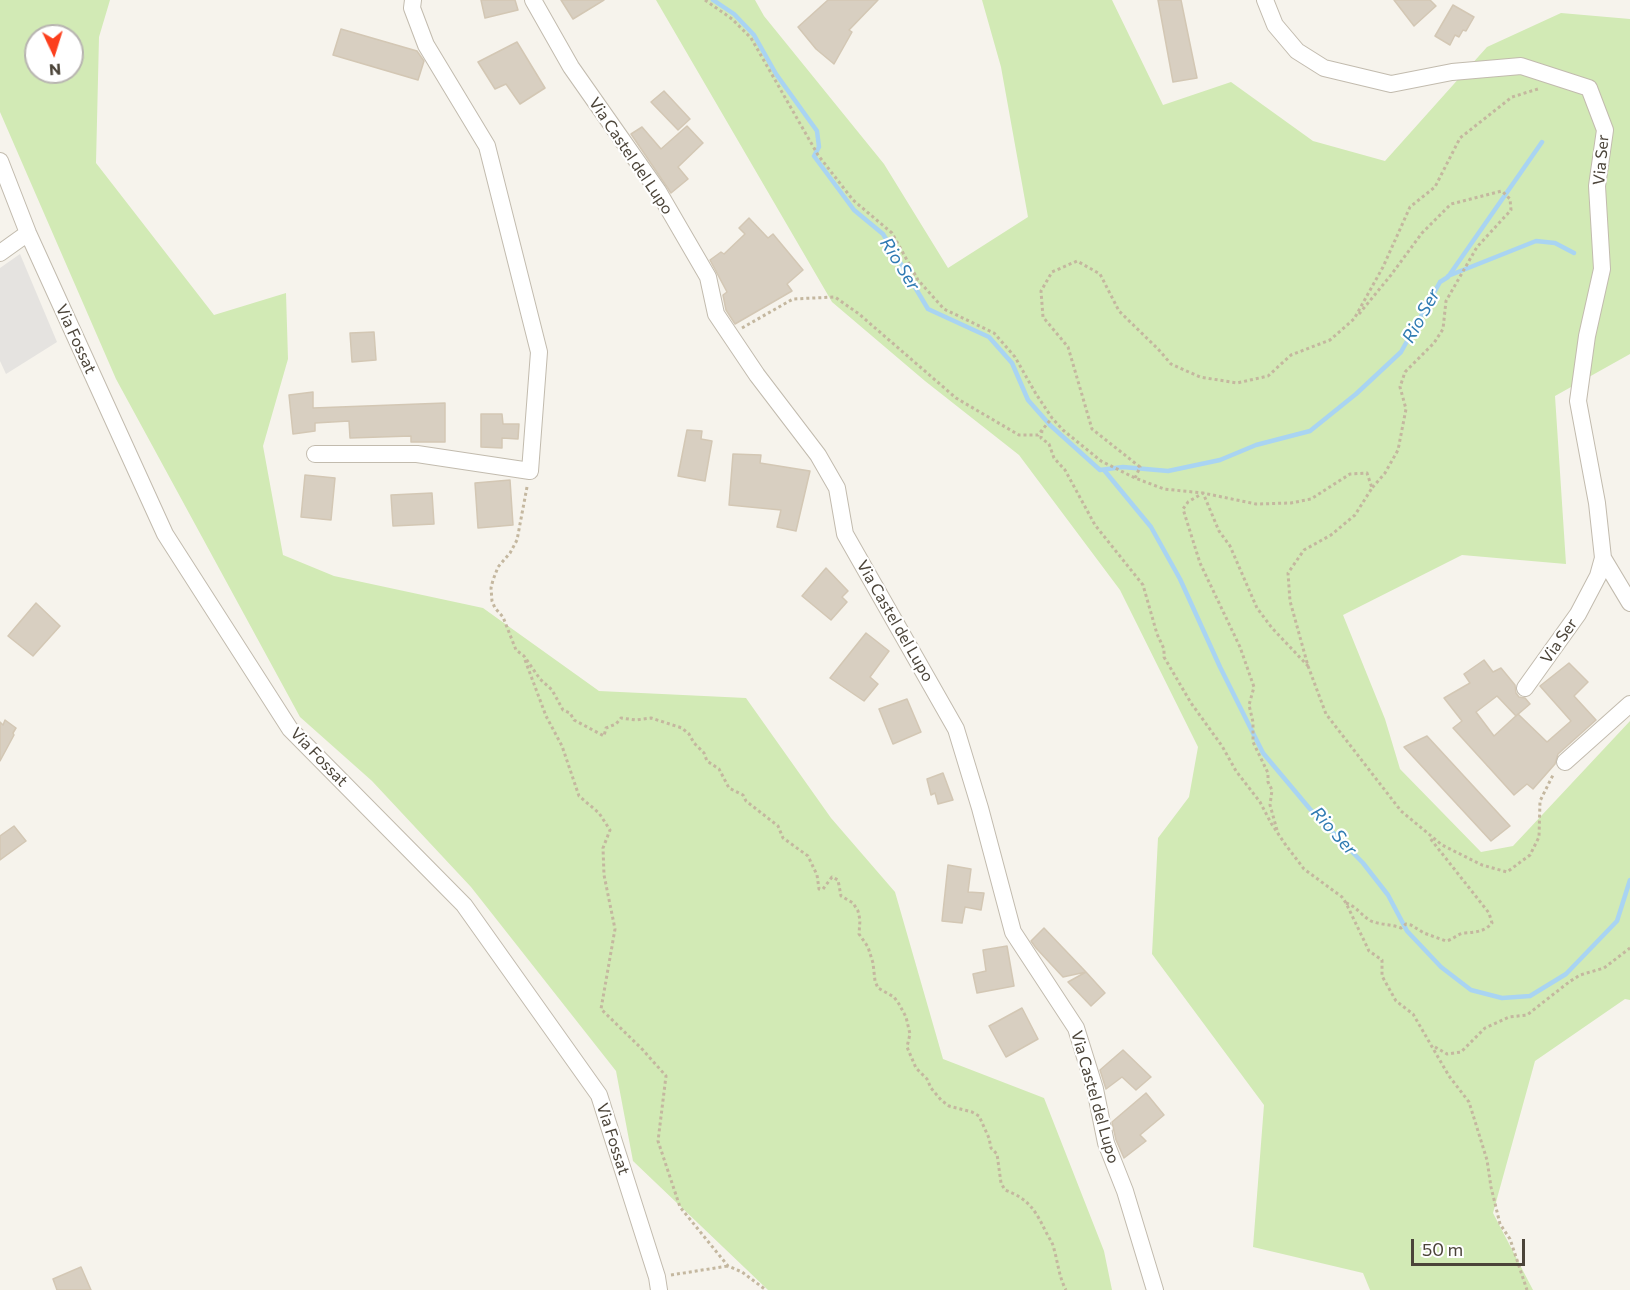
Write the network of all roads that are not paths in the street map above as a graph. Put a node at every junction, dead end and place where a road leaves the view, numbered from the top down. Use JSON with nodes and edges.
{"nodes":[{"id":1,"x":413,"y":0,"type":"edge"},
{"id":2,"x":533,"y":0,"type":"edge"},
{"id":3,"x":1265,"y":0,"type":"edge"},
{"id":4,"x":0,"y":160,"type":"edge"},
{"id":5,"x":28,"y":233,"type":"junction"},
{"id":6,"x":0,"y":253,"type":"edge"},
{"id":7,"x":315,"y":454,"type":"dead end"},
{"id":8,"x":1604,"y":558,"type":"junction"},
{"id":9,"x":1630,"y":603,"type":"edge"},
{"id":10,"x":1525,"y":688,"type":"dead end"},
{"id":11,"x":1630,"y":704,"type":"edge"},
{"id":12,"x":1565,"y":762,"type":"road end"},
{"id":13,"x":658,"y":1284,"type":"edge"},
{"id":14,"x":1155,"y":1290,"type":"edge"}],
"edges":[{"from":1,"to":7,"type":"street"},
{"from":2,"to":14,"type":"street","name":"Via Castel del Lupo"},
{"from":3,"to":8,"type":"street","name":"Via Ser"},
{"from":4,"to":5,"type":"street","name":"Via Fossat"},
{"from":5,"to":6,"type":"street"},
{"from":5,"to":13,"type":"street","name":"Via Fossat"},
{"from":8,"to":9,"type":"street","name":"Via Ser"},
{"from":8,"to":10,"type":"street","name":"Via Ser"},
{"from":11,"to":12,"type":"street"}]}
